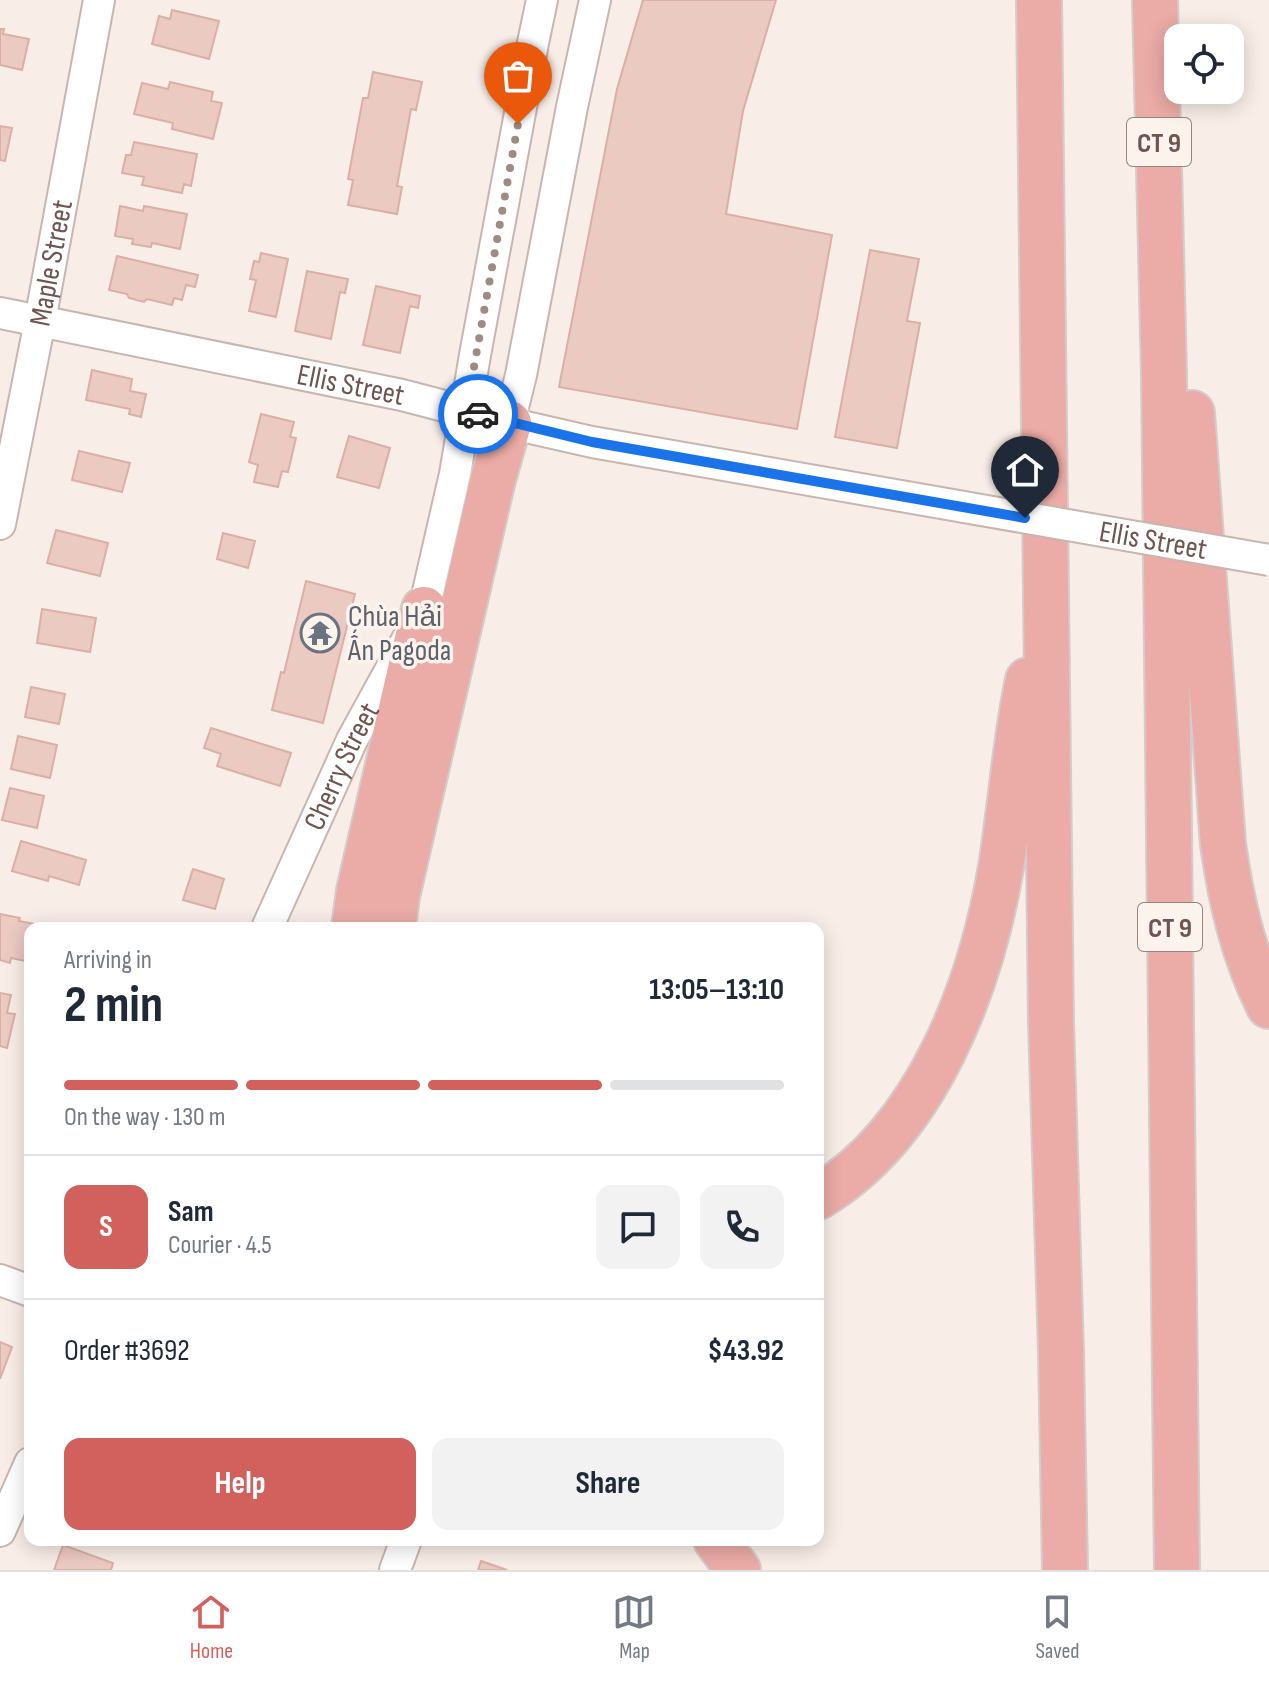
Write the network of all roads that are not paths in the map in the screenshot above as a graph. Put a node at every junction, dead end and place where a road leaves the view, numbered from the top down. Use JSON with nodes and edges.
{"nodes":[{"id":1,"x":99,"y":0,"type":"edge"},
{"id":2,"x":542,"y":0,"type":"edge"},
{"id":3,"x":595,"y":0,"type":"edge"},
{"id":4,"x":1039,"y":0,"type":"edge"},
{"id":5,"x":1155,"y":0,"type":"edge"},
{"id":6,"x":1162,"y":283,"type":"junction"},
{"id":7,"x":0,"y":313,"type":"edge"},
{"id":8,"x":40,"y":321,"type":"junction"},
{"id":9,"x":466,"y":411,"type":"junction"},
{"id":10,"x":509,"y":423,"type":"junction"},
{"id":11,"x":0,"y":524,"type":"edge"},
{"id":12,"x":1269,"y":560,"type":"edge"},
{"id":13,"x":1046,"y":600,"type":"junction"},
{"id":14,"x":424,"y":609,"type":"junction"},
{"id":15,"x":270,"y":922,"type":"edge"},
{"id":16,"x":355,"y":922,"type":"edge"},
{"id":17,"x":394,"y":922,"type":"edge"},
{"id":18,"x":1269,"y":1006,"type":"edge"},
{"id":19,"x":824,"y":1193,"type":"edge"},
{"id":20,"x":0,"y":1280,"type":"edge"},
{"id":21,"x":24,"y":1289,"type":"edge"},
{"id":22,"x":24,"y":1477,"type":"edge"},
{"id":23,"x":0,"y":1531,"type":"edge"},
{"id":24,"x":404,"y":1546,"type":"edge"},
{"id":25,"x":720,"y":1546,"type":"edge"},
{"id":26,"x":395,"y":1570,"type":"edge"},
{"id":27,"x":738,"y":1570,"type":"edge"},
{"id":28,"x":1065,"y":1570,"type":"edge"},
{"id":29,"x":1177,"y":1570,"type":"edge"}],
"edges":[{"from":1,"to":8,"type":"street","name":"Maple Street"},
{"from":2,"to":9,"type":"street","name":"Cherry Street"},
{"from":3,"to":10,"type":"street"},
{"from":4,"to":13,"type":"highway"},
{"from":5,"to":6,"type":"highway","number":"CT 9"},
{"from":6,"to":18,"type":"highway"},
{"from":6,"to":29,"type":"highway","number":"CT 9"},
{"from":7,"to":8,"type":"street","name":"Ellis Street"},
{"from":8,"to":9,"type":"street","name":"Ellis Street"},
{"from":8,"to":11,"type":"street","name":"Maple Street"},
{"from":9,"to":10,"type":"street","name":"Ellis Street"},
{"from":9,"to":14,"type":"street","name":"Cherry Street"},
{"from":10,"to":12,"type":"street","name":"Ellis Street","bridge":true},
{"from":10,"to":17,"type":"highway"},
{"from":13,"to":19,"type":"highway"},
{"from":13,"to":28,"type":"highway"},
{"from":14,"to":15,"type":"street","name":"Cherry Street"},
{"from":14,"to":16,"type":"highway"},
{"from":20,"to":21,"type":"street"},
{"from":22,"to":23,"type":"street"},
{"from":24,"to":26,"type":"street"},
{"from":25,"to":27,"type":"highway"}]}
